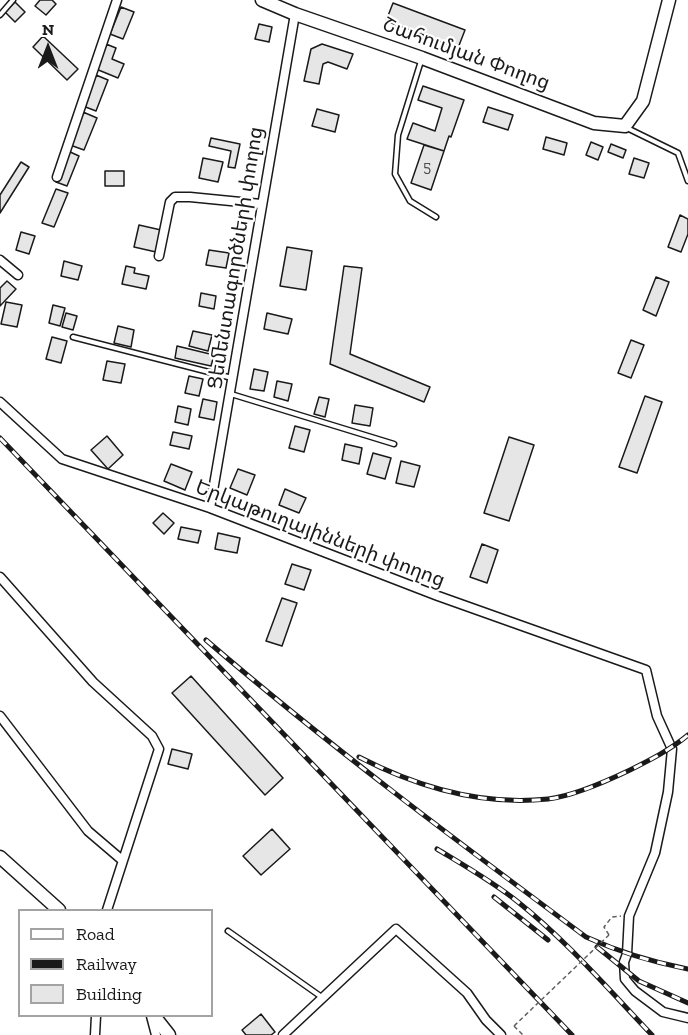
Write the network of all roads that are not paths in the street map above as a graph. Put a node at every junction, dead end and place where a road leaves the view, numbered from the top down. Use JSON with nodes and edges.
{"nodes":[{"id":1,"x":13,"y":0,"type":"edge"},
{"id":2,"x":117,"y":0,"type":"edge"},
{"id":3,"x":262,"y":0,"type":"edge"},
{"id":4,"x":669,"y":0,"type":"edge"},
{"id":5,"x":295,"y":14,"type":"junction"},
{"id":6,"x":0,"y":15,"type":"edge"},
{"id":7,"x":422,"y":58,"type":"junction"},
{"id":8,"x":625,"y":126,"type":"junction"},
{"id":9,"x":57,"y":177,"type":"dead end"},
{"id":10,"x":688,"y":181,"type":"edge"},
{"id":11,"x":261,"y":204,"type":"junction"},
{"id":12,"x":436,"y":217,"type":"dead end"},
{"id":13,"x":159,"y":256,"type":"dead end"},
{"id":14,"x":0,"y":260,"type":"edge"},
{"id":15,"x":18,"y":275,"type":"dead end"},
{"id":16,"x":73,"y":337,"type":"dead end"},
{"id":17,"x":233,"y":378,"type":"junction"},
{"id":18,"x":231,"y":394,"type":"junction"},
{"id":19,"x":0,"y":402,"type":"edge"},
{"id":20,"x":394,"y":444,"type":"dead end"},
{"id":21,"x":210,"y":508,"type":"junction"},
{"id":22,"x":0,"y":577,"type":"edge"},
{"id":23,"x":0,"y":716,"type":"edge"},
{"id":24,"x":0,"y":857,"type":"edge"},
{"id":25,"x":122,"y":860,"type":"junction"},
{"id":26,"x":58,"y":909,"type":"edge"},
{"id":27,"x":107,"y":909,"type":"edge"},
{"id":28,"x":228,"y":931,"type":"dead end"},
{"id":29,"x":323,"y":999,"type":"junction"},
{"id":30,"x":96,"y":1017,"type":"edge"},
{"id":31,"x":153,"y":1017,"type":"edge"},
{"id":32,"x":154,"y":1017,"type":"edge"},
{"id":33,"x":688,"y":1018,"type":"edge"},
{"id":34,"x":95,"y":1035,"type":"edge"},
{"id":35,"x":156,"y":1035,"type":"edge"},
{"id":36,"x":169,"y":1035,"type":"edge"},
{"id":37,"x":283,"y":1035,"type":"edge"},
{"id":38,"x":501,"y":1035,"type":"edge"}],
"edges":[{"from":1,"to":6,"type":"lane"},
{"from":2,"to":9,"type":"street"},
{"from":3,"to":5,"type":"street","name":"Շահումյան Փողոց"},
{"from":4,"to":8,"type":"street"},
{"from":5,"to":7,"type":"street","name":"Շահումյան Փողոց"},
{"from":5,"to":11,"type":"street","name":"Ցեմենտագործների փողոց"},
{"from":7,"to":8,"type":"street","name":"Շահումյան Փողոց"},
{"from":7,"to":12,"type":"lane"},
{"from":8,"to":10,"type":"lane"},
{"from":11,"to":13,"type":"street"},
{"from":11,"to":17,"type":"street","name":"Ցեմենտագործների փողոց"},
{"from":14,"to":15,"type":"street"},
{"from":16,"to":17,"type":"lane"},
{"from":17,"to":18,"type":"street","name":"Ցեմենտագործների փողոց"},
{"from":18,"to":20,"type":"lane"},
{"from":18,"to":21,"type":"street","name":"Ցեմենտագործների փողոց"},
{"from":19,"to":21,"type":"street","name":"Երկաթուղայինների փողոց"},
{"from":21,"to":33,"type":"street","name":"Երկաթուղայինների փողոց"},
{"from":22,"to":25,"type":"street"},
{"from":23,"to":25,"type":"street"},
{"from":24,"to":26,"type":"street"},
{"from":25,"to":27,"type":"street"},
{"from":28,"to":29,"type":"lane"},
{"from":29,"to":37,"type":"street"},
{"from":29,"to":38,"type":"street"},
{"from":30,"to":34,"type":"street"},
{"from":31,"to":35,"type":"street"},
{"from":32,"to":36,"type":"street"}]}
